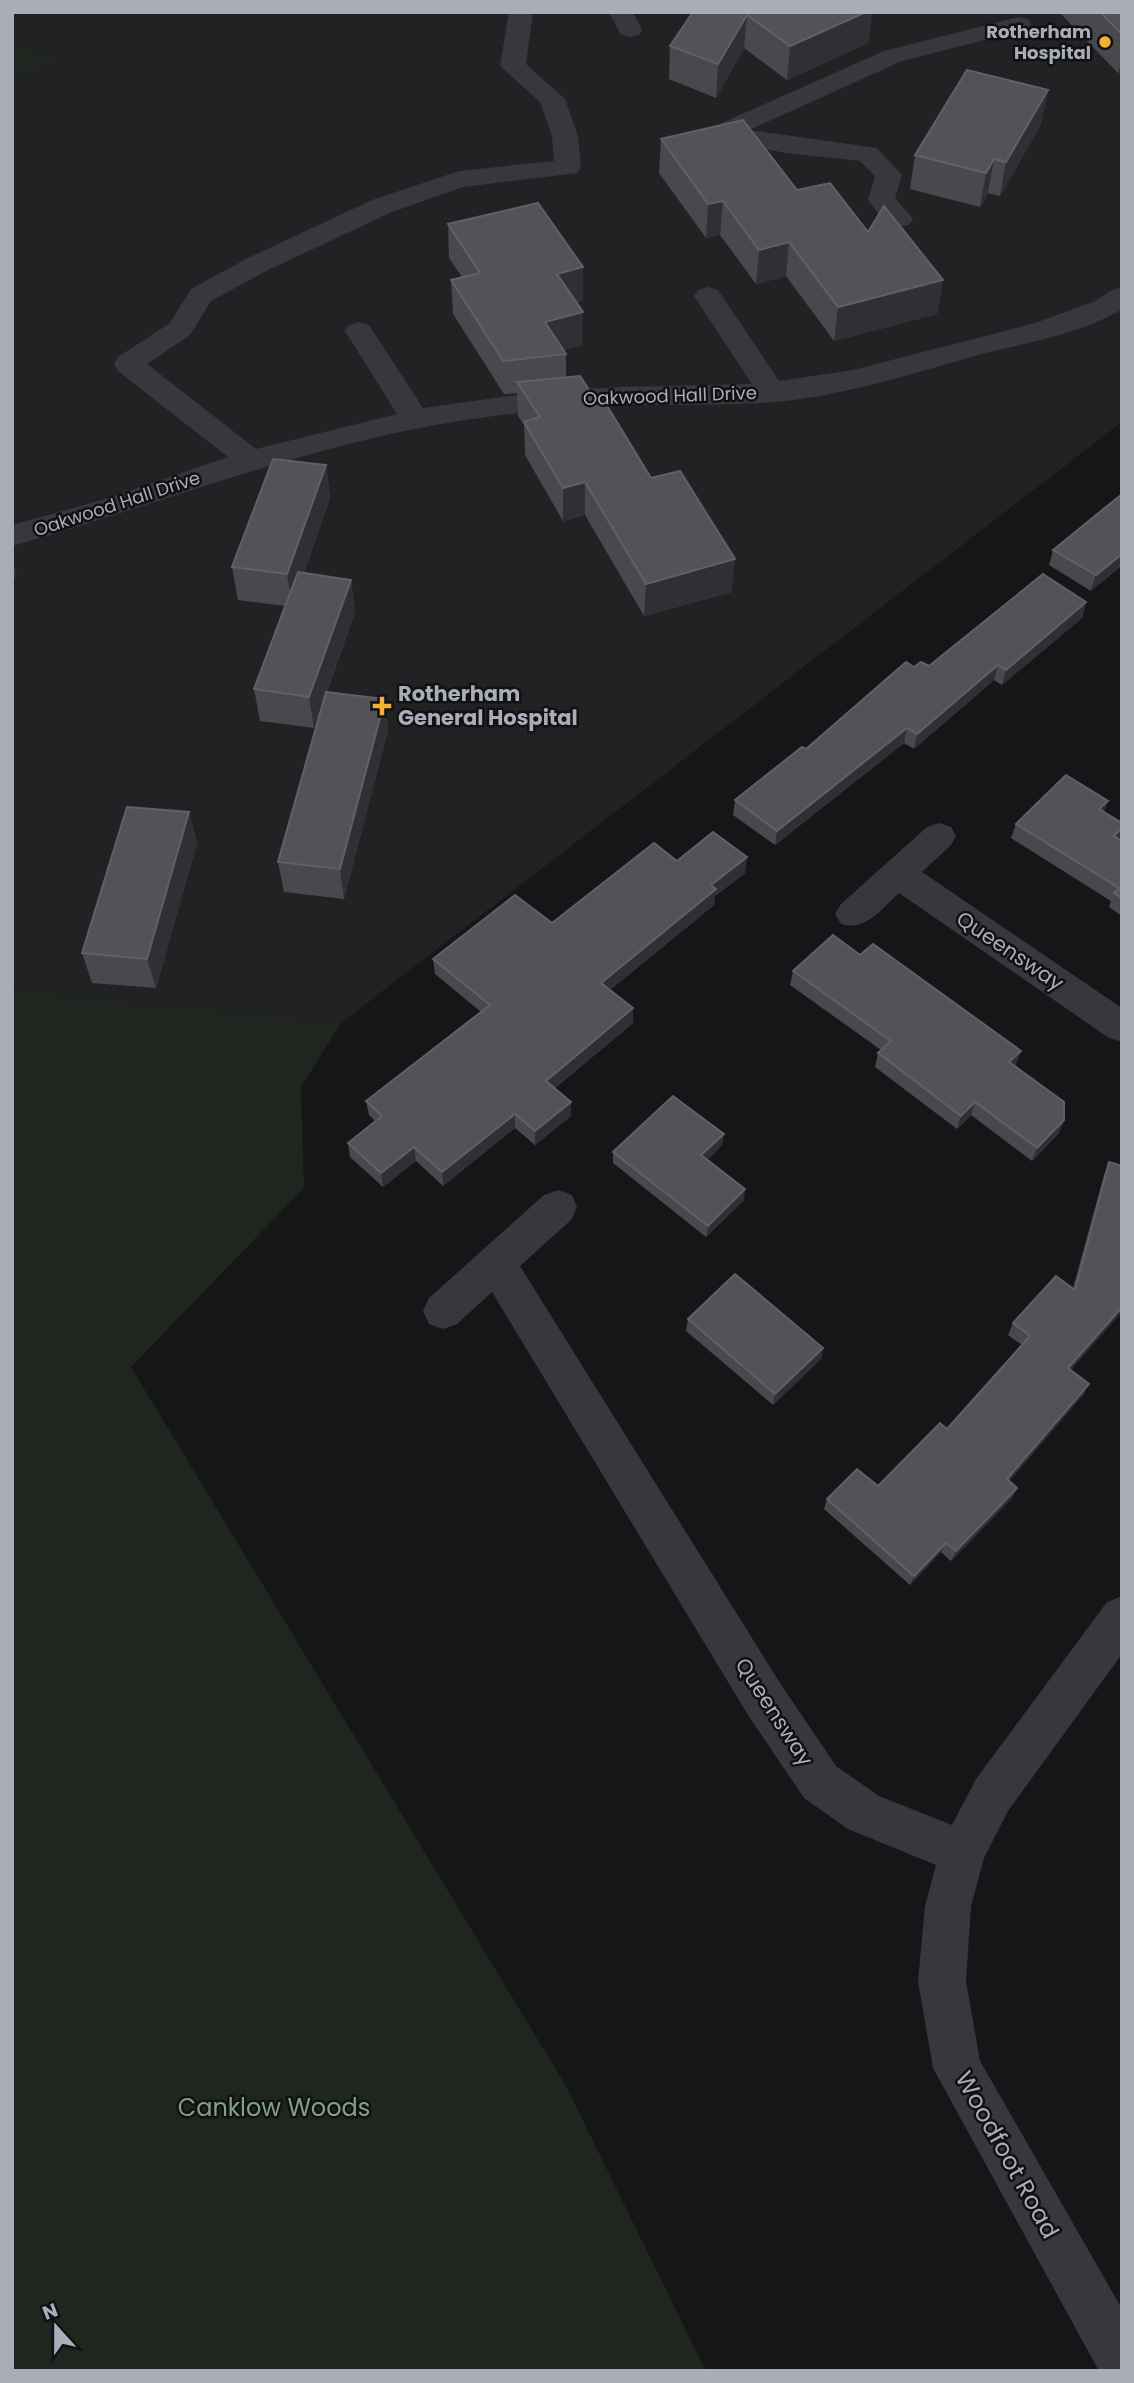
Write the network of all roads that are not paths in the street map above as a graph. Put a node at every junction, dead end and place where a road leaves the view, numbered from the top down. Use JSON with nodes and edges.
{"nodes":[{"id":1,"x":521,"y":12,"type":"edge"},
{"id":2,"x":1019,"y":24,"type":"dead end"},
{"id":3,"x":899,"y":219,"type":"dead end"},
{"id":4,"x":708,"y":296,"type":"dead end"},
{"id":5,"x":1122,"y":296,"type":"edge"},
{"id":6,"x":359,"y":331,"type":"dead end"},
{"id":7,"x":772,"y":393,"type":"junction"},
{"id":8,"x":415,"y":419,"type":"junction"},
{"id":9,"x":251,"y":460,"type":"junction"},
{"id":10,"x":12,"y":536,"type":"edge"},
{"id":11,"x":939,"y":836,"type":"dead end"},
{"id":12,"x":898,"y":874,"type":"junction"},
{"id":13,"x":853,"y":914,"type":"dead end"},
{"id":14,"x":1122,"y":1027,"type":"edge"},
{"id":15,"x":558,"y":1207,"type":"dead end"},
{"id":16,"x":496,"y":1263,"type":"junction"},
{"id":17,"x":443,"y":1311,"type":"dead end"},
{"id":18,"x":1122,"y":1617,"type":"edge"},
{"id":19,"x":963,"y":1852,"type":"junction"},
{"id":20,"x":1122,"y":2360,"type":"edge"}],
"edges":[{"from":1,"to":9,"type":"street"},
{"from":2,"to":3,"type":"street"},
{"from":4,"to":7,"type":"street"},
{"from":5,"to":7,"type":"street","name":"Oakwood Hall Drive"},
{"from":6,"to":8,"type":"street"},
{"from":7,"to":8,"type":"street","name":"Oakwood Hall Drive"},
{"from":8,"to":9,"type":"street","name":"Oakwood Hall Drive"},
{"from":9,"to":10,"type":"street","name":"Oakwood Hall Drive"},
{"from":11,"to":12,"type":"street"},
{"from":12,"to":13,"type":"street"},
{"from":12,"to":14,"type":"street","name":"Queensway"},
{"from":15,"to":16,"type":"street"},
{"from":16,"to":17,"type":"street"},
{"from":16,"to":19,"type":"street","name":"Queensway"},
{"from":18,"to":19,"type":"street"},
{"from":19,"to":20,"type":"street","name":"Woodfoot Road"}]}
